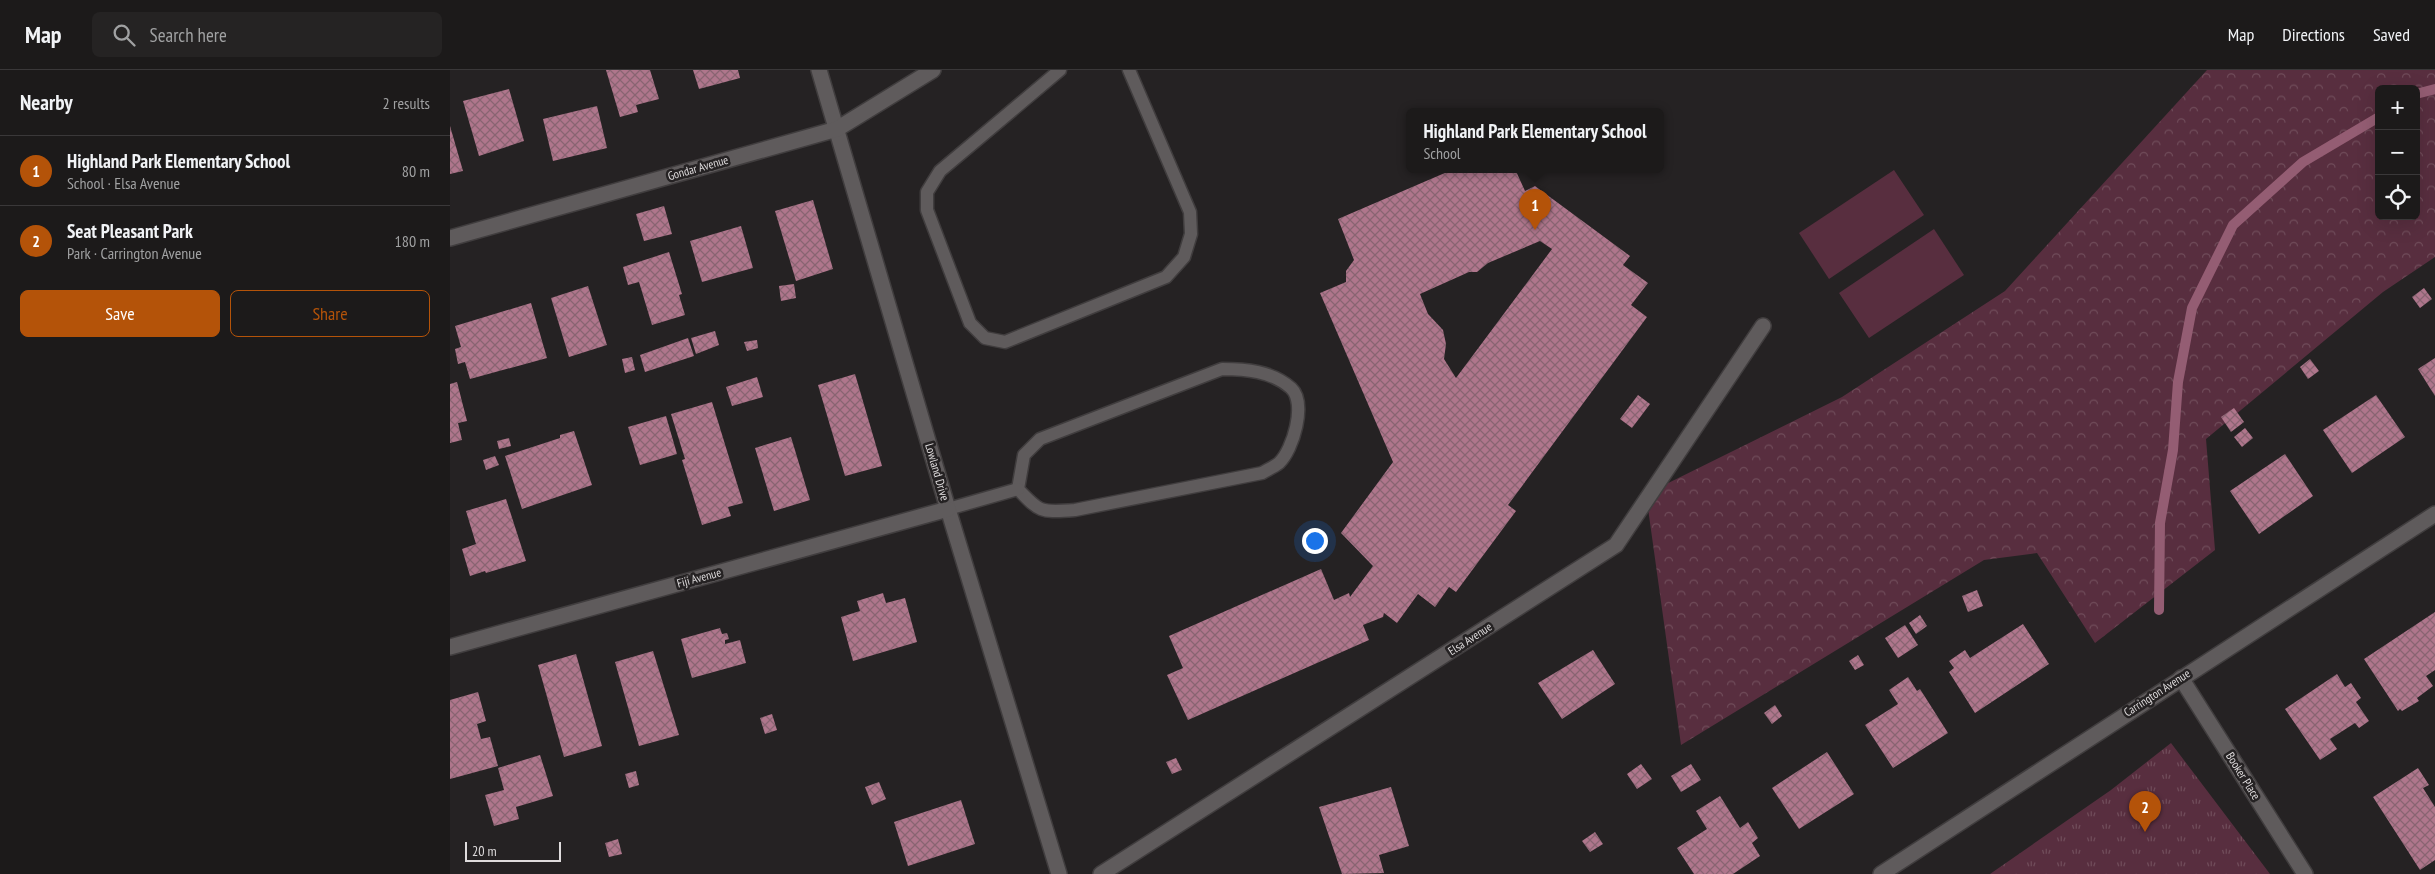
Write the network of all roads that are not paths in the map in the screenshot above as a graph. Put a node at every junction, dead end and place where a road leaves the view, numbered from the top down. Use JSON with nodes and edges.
{"nodes":[{"id":1,"x":819,"y":70,"type":"edge"},
{"id":2,"x":933,"y":70,"type":"edge"},
{"id":3,"x":1060,"y":70,"type":"edge"},
{"id":4,"x":1129,"y":70,"type":"edge"},
{"id":5,"x":837,"y":129,"type":"junction"},
{"id":6,"x":450,"y":238,"type":"edge"},
{"id":7,"x":1762,"y":326,"type":"dead end"},
{"id":8,"x":1018,"y":488,"type":"junction"},
{"id":9,"x":948,"y":509,"type":"junction"},
{"id":10,"x":2435,"y":514,"type":"edge"},
{"id":11,"x":450,"y":646,"type":"edge"},
{"id":12,"x":2181,"y":678,"type":"junction"},
{"id":13,"x":1059,"y":874,"type":"edge"},
{"id":14,"x":1101,"y":874,"type":"edge"},
{"id":15,"x":1881,"y":874,"type":"edge"},
{"id":16,"x":2305,"y":874,"type":"edge"}],
"edges":[{"from":1,"to":5,"type":"street","name":"Lowland Drive"},
{"from":2,"to":5,"type":"street","name":"Gondar Avenue"},
{"from":3,"to":4,"type":"lane"},
{"from":5,"to":6,"type":"street","name":"Gondar Avenue"},
{"from":5,"to":9,"type":"street","name":"Lowland Drive"},
{"from":7,"to":14,"type":"street","name":"Elsa Avenue"},
{"from":8,"to":8,"type":"lane"},
{"from":8,"to":9,"type":"lane"},
{"from":9,"to":11,"type":"street","name":"Fiji Avenue"},
{"from":9,"to":13,"type":"street","name":"Lowland Drive"},
{"from":10,"to":12,"type":"street","name":"Carrington Avenue"},
{"from":12,"to":15,"type":"street","name":"Carrington Avenue"},
{"from":12,"to":16,"type":"street","name":"Booker Place"}]}
